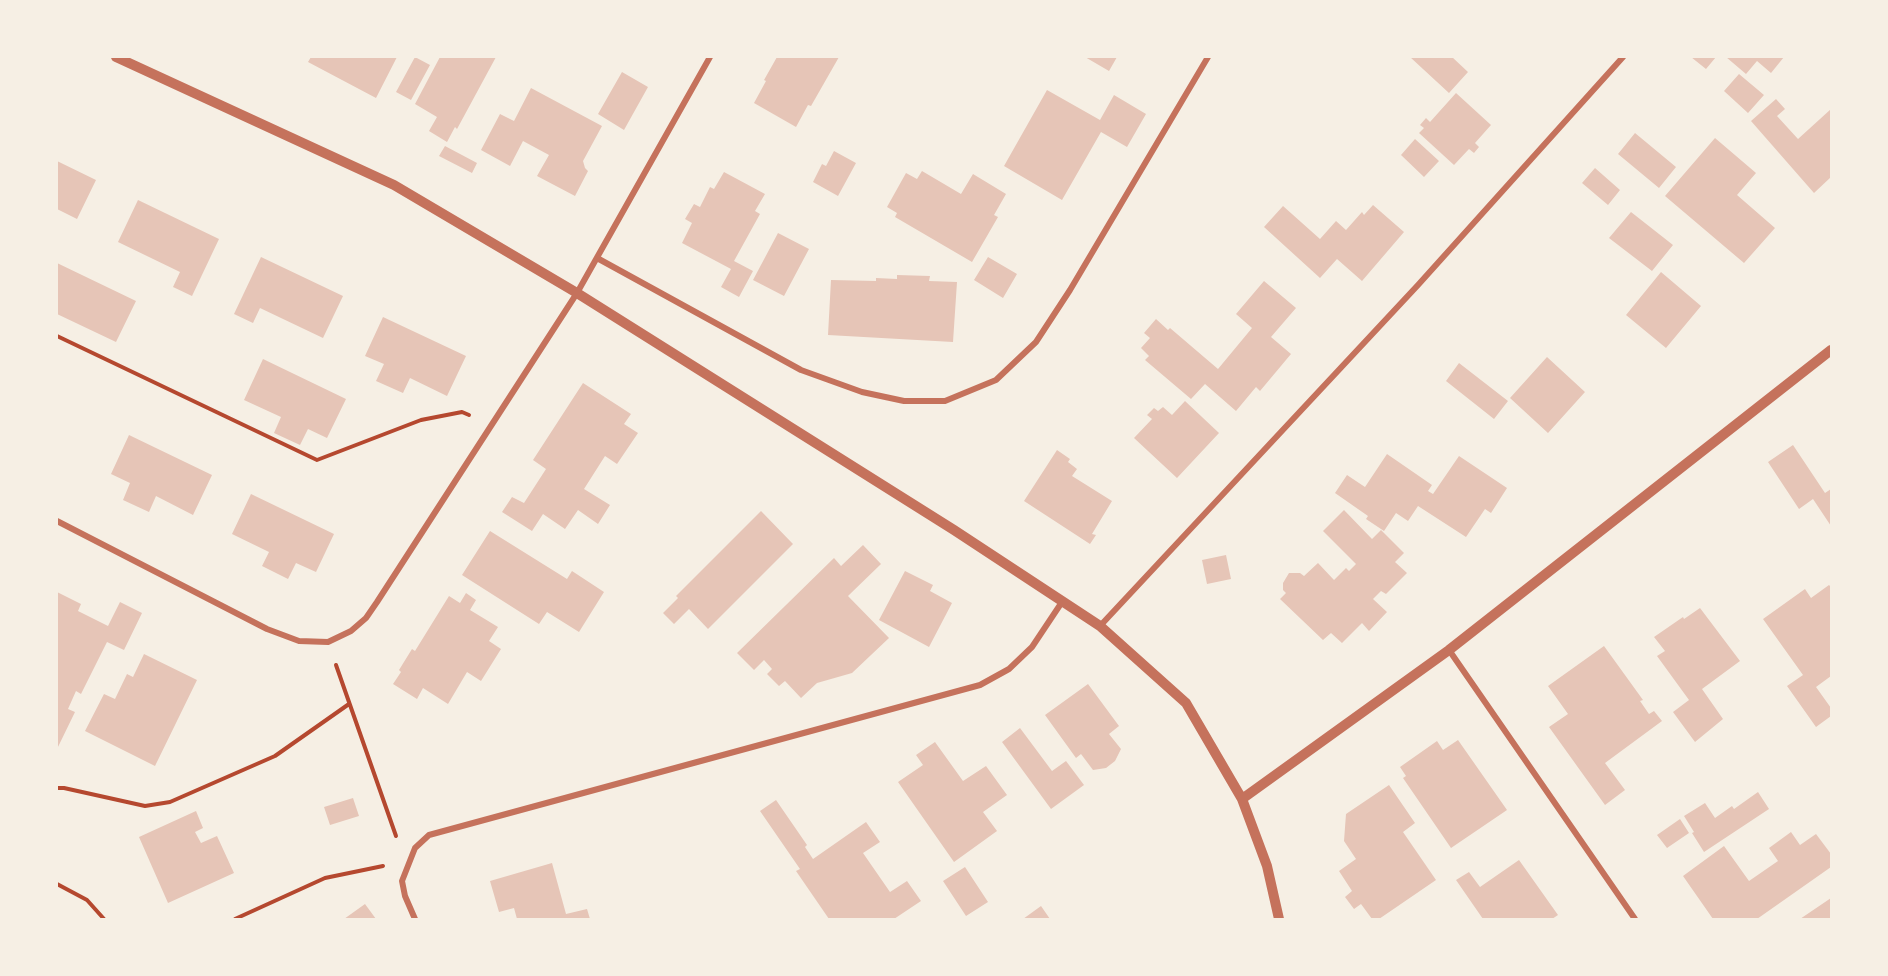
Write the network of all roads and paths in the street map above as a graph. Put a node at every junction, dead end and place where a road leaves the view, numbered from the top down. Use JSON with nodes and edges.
{"nodes":[{"id":1,"x":116,"y":57,"type":"edge"},
{"id":2,"x":710,"y":57,"type":"edge"},
{"id":3,"x":1208,"y":57,"type":"edge"},
{"id":4,"x":1623,"y":57,"type":"edge"},
{"id":5,"x":597,"y":258,"type":"junction"},
{"id":6,"x":577,"y":294,"type":"junction"},
{"id":7,"x":57,"y":336,"type":"edge"},
{"id":8,"x":1831,"y":350,"type":"edge"},
{"id":9,"x":491,"y":426,"type":"junction"},
{"id":10,"x":57,"y":521,"type":"edge"},
{"id":11,"x":1062,"y":602,"type":"junction"},
{"id":12,"x":1100,"y":626,"type":"junction"},
{"id":13,"x":328,"y":642,"type":"junction"},
{"id":14,"x":1449,"y":650,"type":"junction"},
{"id":15,"x":349,"y":704,"type":"junction"},
{"id":16,"x":57,"y":788,"type":"edge"},
{"id":17,"x":1242,"y":799,"type":"junction"},
{"id":18,"x":396,"y":836,"type":"dead end"},
{"id":19,"x":408,"y":864,"type":"junction"},
{"id":20,"x":57,"y":884,"type":"edge"},
{"id":21,"x":104,"y":919,"type":"edge"},
{"id":22,"x":235,"y":919,"type":"edge"},
{"id":23,"x":415,"y":919,"type":"edge"},
{"id":24,"x":1279,"y":919,"type":"edge"},
{"id":25,"x":1635,"y":919,"type":"edge"}],
"edges":[{"from":1,"to":6,"type":"street"},
{"from":2,"to":5,"type":"street"},
{"from":3,"to":5,"type":"street"},
{"from":4,"to":12,"type":"street"},
{"from":5,"to":6,"type":"street"},
{"from":6,"to":9,"type":"street"},
{"from":6,"to":11,"type":"street"},
{"from":7,"to":9,"type":"path"},
{"from":8,"to":14,"type":"street"},
{"from":9,"to":13,"type":"street"},
{"from":10,"to":13,"type":"street"},
{"from":11,"to":12,"type":"street"},
{"from":11,"to":19,"type":"street"},
{"from":12,"to":17,"type":"street"},
{"from":13,"to":15,"type":"path"},
{"from":14,"to":17,"type":"street"},
{"from":14,"to":25,"type":"street"},
{"from":15,"to":16,"type":"path"},
{"from":15,"to":18,"type":"path"},
{"from":17,"to":24,"type":"street"},
{"from":19,"to":22,"type":"path"},
{"from":19,"to":23,"type":"street"},
{"from":20,"to":21,"type":"path"}]}
